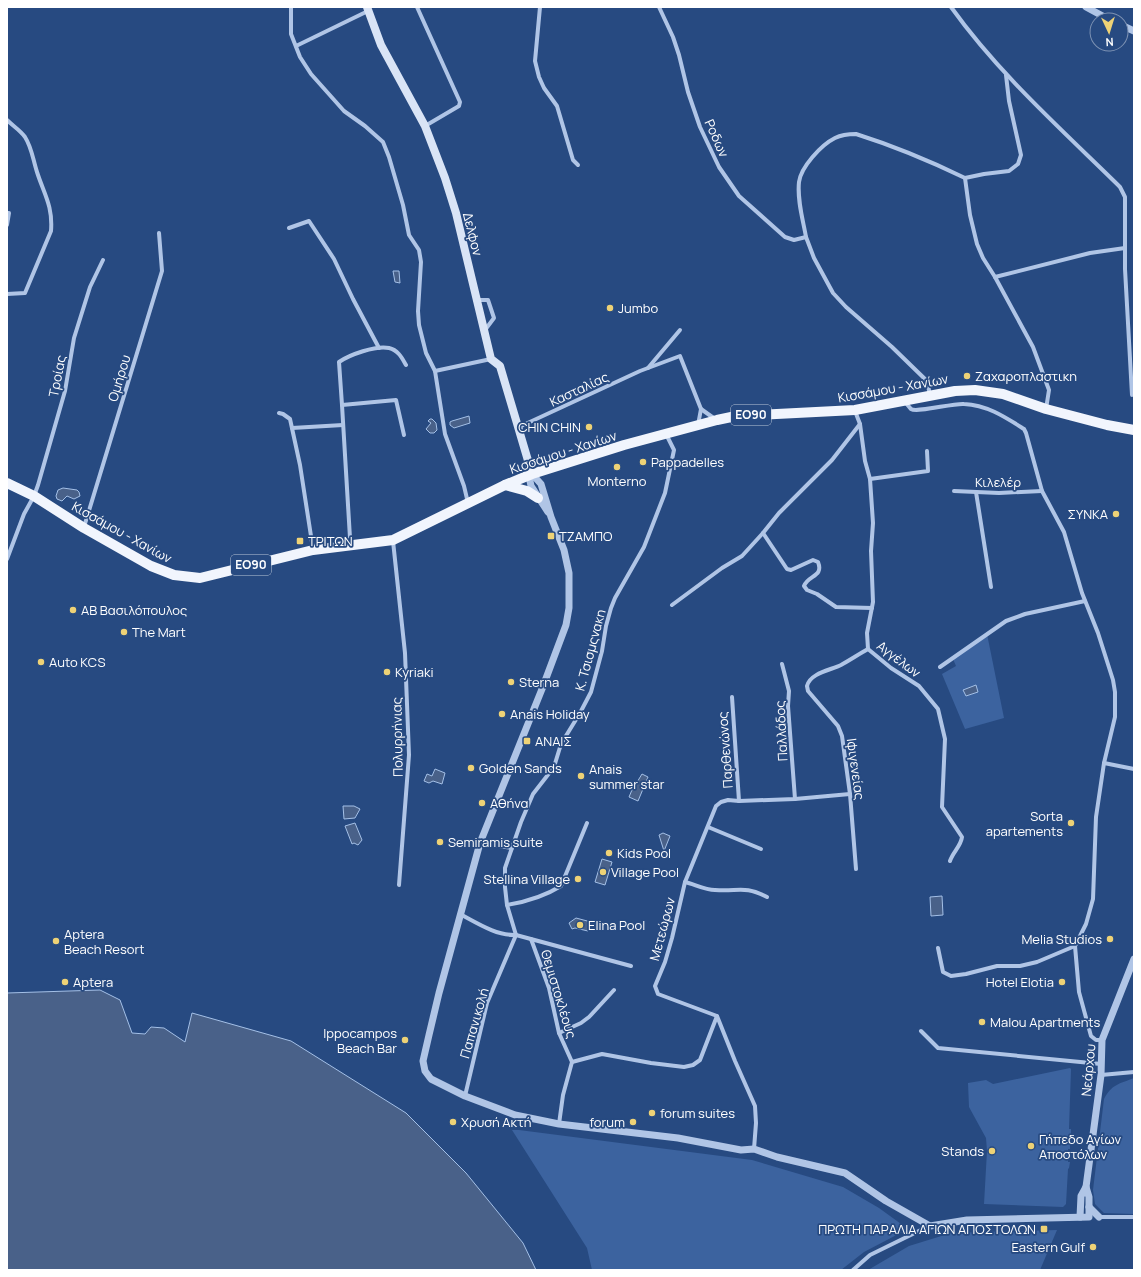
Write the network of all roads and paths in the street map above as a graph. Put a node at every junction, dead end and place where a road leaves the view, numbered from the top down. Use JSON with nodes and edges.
{"nodes":[{"id":1,"x":291,"y":7,"type":"edge"},
{"id":2,"x":417,"y":7,"type":"edge"},
{"id":3,"x":540,"y":7,"type":"edge"},
{"id":4,"x":659,"y":7,"type":"edge"},
{"id":5,"x":950,"y":7,"type":"edge"},
{"id":6,"x":1086,"y":7,"type":"edge"},
{"id":7,"x":368,"y":9,"type":"edge"},
{"id":8,"x":1095,"y":12,"type":"edge"},
{"id":9,"x":296,"y":46,"type":"junction"},
{"id":10,"x":1006,"y":75,"type":"junction"},
{"id":11,"x":7,"y":120,"type":"edge"},
{"id":12,"x":425,"y":126,"type":"junction"},
{"id":13,"x":578,"y":165,"type":"dead end"},
{"id":14,"x":965,"y":178,"type":"junction"},
{"id":15,"x":7,"y":213,"type":"edge"},
{"id":16,"x":7,"y":225,"type":"edge"},
{"id":17,"x":289,"y":228,"type":"dead end"},
{"id":18,"x":159,"y":233,"type":"dead end"},
{"id":19,"x":804,"y":238,"type":"junction"},
{"id":20,"x":1125,"y":248,"type":"junction"},
{"id":21,"x":102,"y":260,"type":"dead end"},
{"id":22,"x":995,"y":277,"type":"junction"},
{"id":23,"x":7,"y":294,"type":"edge"},
{"id":24,"x":477,"y":300,"type":"junction"},
{"id":25,"x":680,"y":330,"type":"dead end"},
{"id":26,"x":484,"y":331,"type":"junction"},
{"id":27,"x":379,"y":348,"type":"junction"},
{"id":28,"x":491,"y":359,"type":"junction"},
{"id":29,"x":406,"y":365,"type":"dead end"},
{"id":30,"x":646,"y":369,"type":"junction"},
{"id":31,"x":435,"y":371,"type":"junction"},
{"id":32,"x":1132,"y":394,"type":"dead end"},
{"id":33,"x":931,"y":396,"type":"junction"},
{"id":34,"x":904,"y":401,"type":"junction"},
{"id":35,"x":342,"y":405,"type":"junction"},
{"id":36,"x":701,"y":409,"type":"junction"},
{"id":37,"x":1046,"y":409,"type":"junction"},
{"id":38,"x":855,"y":410,"type":"junction"},
{"id":39,"x":278,"y":413,"type":"dead end"},
{"id":40,"x":717,"y":420,"type":"junction"},
{"id":41,"x":860,"y":424,"type":"junction"},
{"id":42,"x":343,"y":425,"type":"junction"},
{"id":43,"x":698,"y":425,"type":"junction"},
{"id":44,"x":519,"y":427,"type":"junction"},
{"id":45,"x":292,"y":428,"type":"junction"},
{"id":46,"x":1134,"y":430,"type":"edge"},
{"id":47,"x":666,"y":434,"type":"junction"},
{"id":48,"x":404,"y":435,"type":"dead end"},
{"id":49,"x":927,"y":451,"type":"dead end"},
{"id":50,"x":532,"y":474,"type":"junction"},
{"id":51,"x":870,"y":479,"type":"junction"},
{"id":52,"x":7,"y":483,"type":"edge"},
{"id":53,"x":505,"y":485,"type":"junction"},
{"id":54,"x":954,"y":491,"type":"dead end"},
{"id":55,"x":1042,"y":491,"type":"junction"},
{"id":56,"x":976,"y":492,"type":"junction"},
{"id":57,"x":34,"y":496,"type":"junction"},
{"id":58,"x":538,"y":498,"type":"junction"},
{"id":59,"x":468,"y":503,"type":"junction"},
{"id":60,"x":551,"y":517,"type":"junction"},
{"id":61,"x":84,"y":528,"type":"junction"},
{"id":62,"x":763,"y":533,"type":"junction"},
{"id":63,"x":393,"y":540,"type":"junction"},
{"id":64,"x":349,"y":546,"type":"junction"},
{"id":65,"x":313,"y":550,"type":"junction"},
{"id":66,"x":7,"y":559,"type":"edge"},
{"id":67,"x":991,"y":587,"type":"dead end"},
{"id":68,"x":1085,"y":601,"type":"junction"},
{"id":69,"x":672,"y":605,"type":"dead end"},
{"id":70,"x":872,"y":608,"type":"junction"},
{"id":71,"x":868,"y":649,"type":"junction"},
{"id":72,"x":782,"y":664,"type":"dead end"},
{"id":73,"x":940,"y":667,"type":"dead end"},
{"id":74,"x":732,"y":697,"type":"dead end"},
{"id":75,"x":1104,"y":763,"type":"junction"},
{"id":76,"x":1134,"y":769,"type":"edge"},
{"id":77,"x":850,"y":794,"type":"junction"},
{"id":78,"x":795,"y":799,"type":"junction"},
{"id":79,"x":739,"y":801,"type":"junction"},
{"id":80,"x":587,"y":823,"type":"dead end"},
{"id":81,"x":708,"y":827,"type":"junction"},
{"id":82,"x":480,"y":843,"type":"junction"},
{"id":83,"x":512,"y":848,"type":"junction"},
{"id":84,"x":761,"y":849,"type":"dead end"},
{"id":85,"x":950,"y":861,"type":"dead end"},
{"id":86,"x":856,"y":869,"type":"dead end"},
{"id":87,"x":685,"y":882,"type":"junction"},
{"id":88,"x":399,"y":885,"type":"dead end"},
{"id":89,"x":767,"y":897,"type":"dead end"},
{"id":90,"x":507,"y":905,"type":"junction"},
{"id":91,"x":460,"y":914,"type":"junction"},
{"id":92,"x":516,"y":935,"type":"junction"},
{"id":93,"x":531,"y":940,"type":"junction"},
{"id":94,"x":1075,"y":946,"type":"junction"},
{"id":95,"x":938,"y":948,"type":"dead end"},
{"id":96,"x":1134,"y":959,"type":"edge"},
{"id":97,"x":631,"y":966,"type":"dead end"},
{"id":98,"x":614,"y":990,"type":"dead end"},
{"id":99,"x":717,"y":1016,"type":"junction"},
{"id":100,"x":921,"y":1030,"type":"dead end"},
{"id":101,"x":559,"y":1033,"type":"junction"},
{"id":102,"x":1102,"y":1040,"type":"junction"},
{"id":103,"x":572,"y":1062,"type":"junction"},
{"id":104,"x":1101,"y":1064,"type":"junction"},
{"id":105,"x":1134,"y":1072,"type":"edge"},
{"id":106,"x":1102,"y":1075,"type":"junction"},
{"id":107,"x":465,"y":1096,"type":"junction"},
{"id":108,"x":559,"y":1124,"type":"junction"},
{"id":109,"x":754,"y":1149,"type":"junction"},
{"id":110,"x":1086,"y":1187,"type":"junction"},
{"id":111,"x":1080,"y":1206,"type":"junction"},
{"id":112,"x":1089,"y":1207,"type":"junction"},
{"id":113,"x":1068,"y":1217,"type":"junction"},
{"id":114,"x":1080,"y":1217,"type":"junction"},
{"id":115,"x":1089,"y":1217,"type":"junction"},
{"id":116,"x":1099,"y":1217,"type":"junction"},
{"id":117,"x":1134,"y":1217,"type":"edge"},
{"id":118,"x":930,"y":1226,"type":"junction"},
{"id":119,"x":853,"y":1270,"type":"edge"}],
"edges":[{"from":1,"to":9,"type":"street"},
{"from":2,"to":12,"type":"street"},
{"from":3,"to":13,"type":"street"},
{"from":4,"to":19,"type":"street","name":"Ροδων"},
{"from":5,"to":10,"type":"street"},
{"from":6,"to":8,"type":"street"},
{"from":7,"to":9,"type":"street"},
{"from":7,"to":12,"type":"main road","name":"Δελφον"},
{"from":9,"to":31,"type":"street"},
{"from":10,"to":14,"type":"street"},
{"from":10,"to":20,"type":"street"},
{"from":11,"to":23,"type":"street"},
{"from":12,"to":24,"type":"main road","name":"Δελφον"},
{"from":14,"to":19,"type":"street"},
{"from":14,"to":22,"type":"street"},
{"from":15,"to":16,"type":"street"},
{"from":17,"to":27,"type":"street"},
{"from":18,"to":61,"type":"street","name":"Ομήρου"},
{"from":19,"to":33,"type":"street"},
{"from":20,"to":22,"type":"street"},
{"from":20,"to":32,"type":"street"},
{"from":21,"to":57,"type":"street","name":"Τροίας"},
{"from":22,"to":37,"type":"street"},
{"from":24,"to":26,"type":"main road","name":"Δελφον"},
{"from":24,"to":26,"type":"street"},
{"from":25,"to":30,"type":"street","name":"Κασταλίας"},
{"from":26,"to":28,"type":"main road","name":"Δελφον"},
{"from":27,"to":29,"type":"street"},
{"from":27,"to":35,"type":"street"},
{"from":28,"to":31,"type":"street"},
{"from":28,"to":44,"type":"main road","name":"Δελφον"},
{"from":30,"to":36,"type":"street","name":"Κασταλίας"},
{"from":30,"to":44,"type":"street","name":"Κασταλίας"},
{"from":31,"to":59,"type":"street"},
{"from":33,"to":34,"type":"main road","name":"Κισσάμου - Χανίων","number":"ΕΟ90"},
{"from":33,"to":37,"type":"main road","name":"Κισσάμου - Χανίων","number":"ΕΟ90"},
{"from":34,"to":38,"type":"main road","name":"Κισσάμου - Χανίων","number":"ΕΟ90"},
{"from":34,"to":55,"type":"street"},
{"from":35,"to":42,"type":"street"},
{"from":35,"to":48,"type":"street"},
{"from":36,"to":40,"type":"street"},
{"from":36,"to":43,"type":"street"},
{"from":37,"to":46,"type":"main road","name":"Κισσάμου - Χανίων","number":"ΕΟ90"},
{"from":38,"to":40,"type":"main road","name":"Κισσάμου - Χανίων","number":"ΕΟ90"},
{"from":38,"to":41,"type":"street","name":"Αγγέλων"},
{"from":39,"to":45,"type":"street"},
{"from":40,"to":43,"type":"main road","name":"Κισσάμου - Χανίων","number":"ΕΟ90"},
{"from":41,"to":51,"type":"street","name":"Αγγέλων"},
{"from":41,"to":62,"type":"street"},
{"from":42,"to":45,"type":"street"},
{"from":42,"to":64,"type":"street"},
{"from":43,"to":47,"type":"main road","name":"Κισσάμου - Χανίων","number":"ΕΟ90"},
{"from":44,"to":50,"type":"main road","name":"Δελφον"},
{"from":45,"to":65,"type":"street"},
{"from":47,"to":50,"type":"main road","name":"Κισσάμου - Χανίων","number":"ΕΟ90"},
{"from":47,"to":83,"type":"street","name":"Κ. Τσισμςνακη"},
{"from":49,"to":51,"type":"street"},
{"from":50,"to":53,"type":"main road","name":"Κισσάμου - Χανίων","number":"ΕΟ90"},
{"from":50,"to":58,"type":"street"},
{"from":50,"to":60,"type":"street"},
{"from":51,"to":70,"type":"street","name":"Αγγέλων"},
{"from":52,"to":57,"type":"main road","name":"Κισσάμου - Χανίων","number":"ΕΟ90"},
{"from":53,"to":58,"type":"main road"},
{"from":53,"to":59,"type":"main road","name":"Κισσάμου - Χανίων","number":"ΕΟ90"},
{"from":54,"to":56,"type":"street","name":"Κιλελέρ"},
{"from":55,"to":56,"type":"street","name":"Κιλελέρ"},
{"from":55,"to":68,"type":"street"},
{"from":56,"to":67,"type":"street"},
{"from":57,"to":61,"type":"main road","name":"Κισσάμου - Χανίων","number":"ΕΟ90"},
{"from":57,"to":66,"type":"street","name":"Τροίας"},
{"from":58,"to":60,"type":"street"},
{"from":59,"to":63,"type":"main road","name":"Κισσάμου - Χανίων","number":"ΕΟ90"},
{"from":60,"to":82,"type":"street"},
{"from":61,"to":65,"type":"main road","name":"Κισσάμου - Χανίων","number":"ΕΟ90"},
{"from":62,"to":69,"type":"street"},
{"from":62,"to":70,"type":"street"},
{"from":63,"to":64,"type":"main road","name":"Κισσάμου - Χανίων","number":"ΕΟ90"},
{"from":63,"to":88,"type":"street","name":"Πολυρρήνιας"},
{"from":64,"to":65,"type":"main road","name":"Κισσάμου - Χανίων","number":"ΕΟ90"},
{"from":68,"to":73,"type":"street"},
{"from":68,"to":75,"type":"street"},
{"from":70,"to":71,"type":"street","name":"Αγγέλων"},
{"from":71,"to":77,"type":"street","name":"Ιφιγενείας"},
{"from":71,"to":85,"type":"street","name":"Αγγέλων"},
{"from":72,"to":78,"type":"street","name":"Παλλάδος"},
{"from":74,"to":79,"type":"street","name":"Παρθενώνος"},
{"from":75,"to":76,"type":"street"},
{"from":75,"to":94,"type":"street"},
{"from":77,"to":78,"type":"street","name":"Μετεώρων"},
{"from":77,"to":86,"type":"street","name":"Ιφιγενείας"},
{"from":78,"to":79,"type":"street","name":"Μετεώρων"},
{"from":79,"to":81,"type":"street","name":"Μετεώρων"},
{"from":80,"to":90,"type":"street"},
{"from":81,"to":84,"type":"street"},
{"from":81,"to":87,"type":"street","name":"Μετεώρων"},
{"from":82,"to":83,"type":"street"},
{"from":82,"to":91,"type":"street"},
{"from":83,"to":90,"type":"street","name":"Κ. Τσισμςνακη"},
{"from":87,"to":89,"type":"street"},
{"from":87,"to":99,"type":"street","name":"Μετεώρων"},
{"from":90,"to":92,"type":"street","name":"Κ. Τσισμςνακη"},
{"from":91,"to":92,"type":"street"},
{"from":91,"to":107,"type":"street"},
{"from":92,"to":93,"type":"street"},
{"from":92,"to":107,"type":"street","name":"Παπανικολή"},
{"from":93,"to":97,"type":"street"},
{"from":93,"to":101,"type":"street","name":"Θεμιστοκλέους"},
{"from":94,"to":95,"type":"street"},
{"from":94,"to":102,"type":"street"},
{"from":96,"to":102,"type":"street","name":"Νεάρχου"},
{"from":98,"to":101,"type":"street"},
{"from":99,"to":103,"type":"street"},
{"from":99,"to":109,"type":"street"},
{"from":100,"to":104,"type":"street"},
{"from":101,"to":103,"type":"street","name":"Θεμιστοκλέους"},
{"from":102,"to":104,"type":"street","name":"Νεάρχου"},
{"from":103,"to":108,"type":"street"},
{"from":104,"to":106,"type":"street","name":"Νεάρχου"},
{"from":105,"to":106,"type":"street"},
{"from":106,"to":110,"type":"street","name":"Νεάρχου"},
{"from":107,"to":108,"type":"street"},
{"from":108,"to":109,"type":"street"},
{"from":109,"to":118,"type":"street"},
{"from":110,"to":111,"type":"street","name":"Νεάρχου"},
{"from":110,"to":112,"type":"street","name":"Νεάρχου"},
{"from":111,"to":113,"type":"street"},
{"from":111,"to":114,"type":"street","name":"Νεάρχου"},
{"from":112,"to":115,"type":"street","name":"Νεάρχου"},
{"from":112,"to":116,"type":"street"},
{"from":113,"to":114,"type":"street"},
{"from":113,"to":118,"type":"street"},
{"from":114,"to":115,"type":"street"},
{"from":115,"to":116,"type":"street"},
{"from":116,"to":117,"type":"street"},
{"from":118,"to":119,"type":"street"}]}
